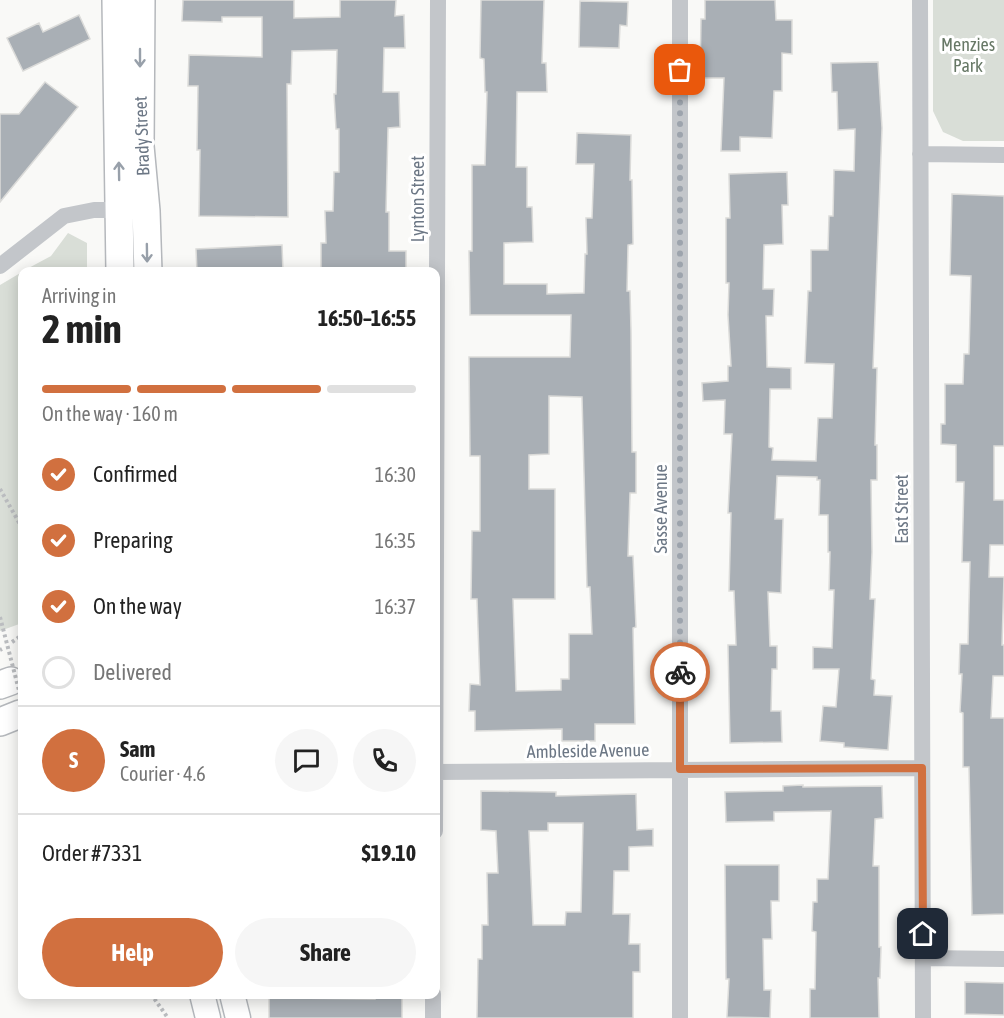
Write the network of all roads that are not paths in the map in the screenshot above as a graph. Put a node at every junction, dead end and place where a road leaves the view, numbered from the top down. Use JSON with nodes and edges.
{"nodes":[{"id":1,"x":116,"y":0,"type":"edge"},
{"id":2,"x":141,"y":0,"type":"edge"},
{"id":3,"x":438,"y":0,"type":"edge"},
{"id":4,"x":680,"y":0,"type":"edge"},
{"id":5,"x":920,"y":0,"type":"edge"},
{"id":6,"x":920,"y":154,"type":"junction"},
{"id":7,"x":1004,"y":155,"type":"edge"},
{"id":8,"x":119,"y":210,"type":"junction"},
{"id":9,"x":146,"y":211,"type":"junction"},
{"id":10,"x":0,"y":266,"type":"edge"},
{"id":11,"x":120,"y":267,"type":"edge"},
{"id":12,"x":148,"y":267,"type":"edge"},
{"id":13,"x":437,"y":267,"type":"edge"},
{"id":14,"x":922,"y":768,"type":"junction"},
{"id":15,"x":680,"y":769,"type":"junction"},
{"id":16,"x":440,"y":772,"type":"edge"},
{"id":17,"x":923,"y":958,"type":"junction"},
{"id":18,"x":1004,"y":959,"type":"edge"},
{"id":19,"x":203,"y":999,"type":"edge"},
{"id":20,"x":233,"y":999,"type":"edge"},
{"id":21,"x":433,"y":999,"type":"edge"},
{"id":22,"x":208,"y":1018,"type":"edge"},
{"id":23,"x":238,"y":1018,"type":"edge"},
{"id":24,"x":433,"y":1018,"type":"edge"},
{"id":25,"x":680,"y":1018,"type":"edge"},
{"id":26,"x":923,"y":1018,"type":"edge"}],
"edges":[{"from":8,"to":1,"type":"main road","name":"Brady Street","one_way":true},
{"from":2,"to":9,"type":"main road","name":"Brady Street","one_way":true},
{"from":3,"to":13,"type":"street","name":"Lynton Street"},
{"from":4,"to":15,"type":"street","name":"Sasse Avenue"},
{"from":5,"to":6,"type":"street","name":"East Street"},
{"from":6,"to":7,"type":"street"},
{"from":6,"to":14,"type":"street","name":"East Street"},
{"from":8,"to":9,"type":"street"},
{"from":8,"to":10,"type":"street"},
{"from":8,"to":11,"type":"main road","name":"Brady Street"},
{"from":9,"to":12,"type":"main road","name":"Brady Street","one_way":true},
{"from":14,"to":15,"type":"street","name":"Ambleside Avenue"},
{"from":14,"to":17,"type":"street","name":"East Street"},
{"from":15,"to":16,"type":"street","name":"Ambleside Avenue"},
{"from":15,"to":25,"type":"street","name":"Sasse Avenue"},
{"from":17,"to":18,"type":"street"},
{"from":17,"to":26,"type":"street","name":"East Street"},
{"from":19,"to":22,"type":"main road"},
{"from":20,"to":23,"type":"main road"},
{"from":21,"to":24,"type":"street"}]}
